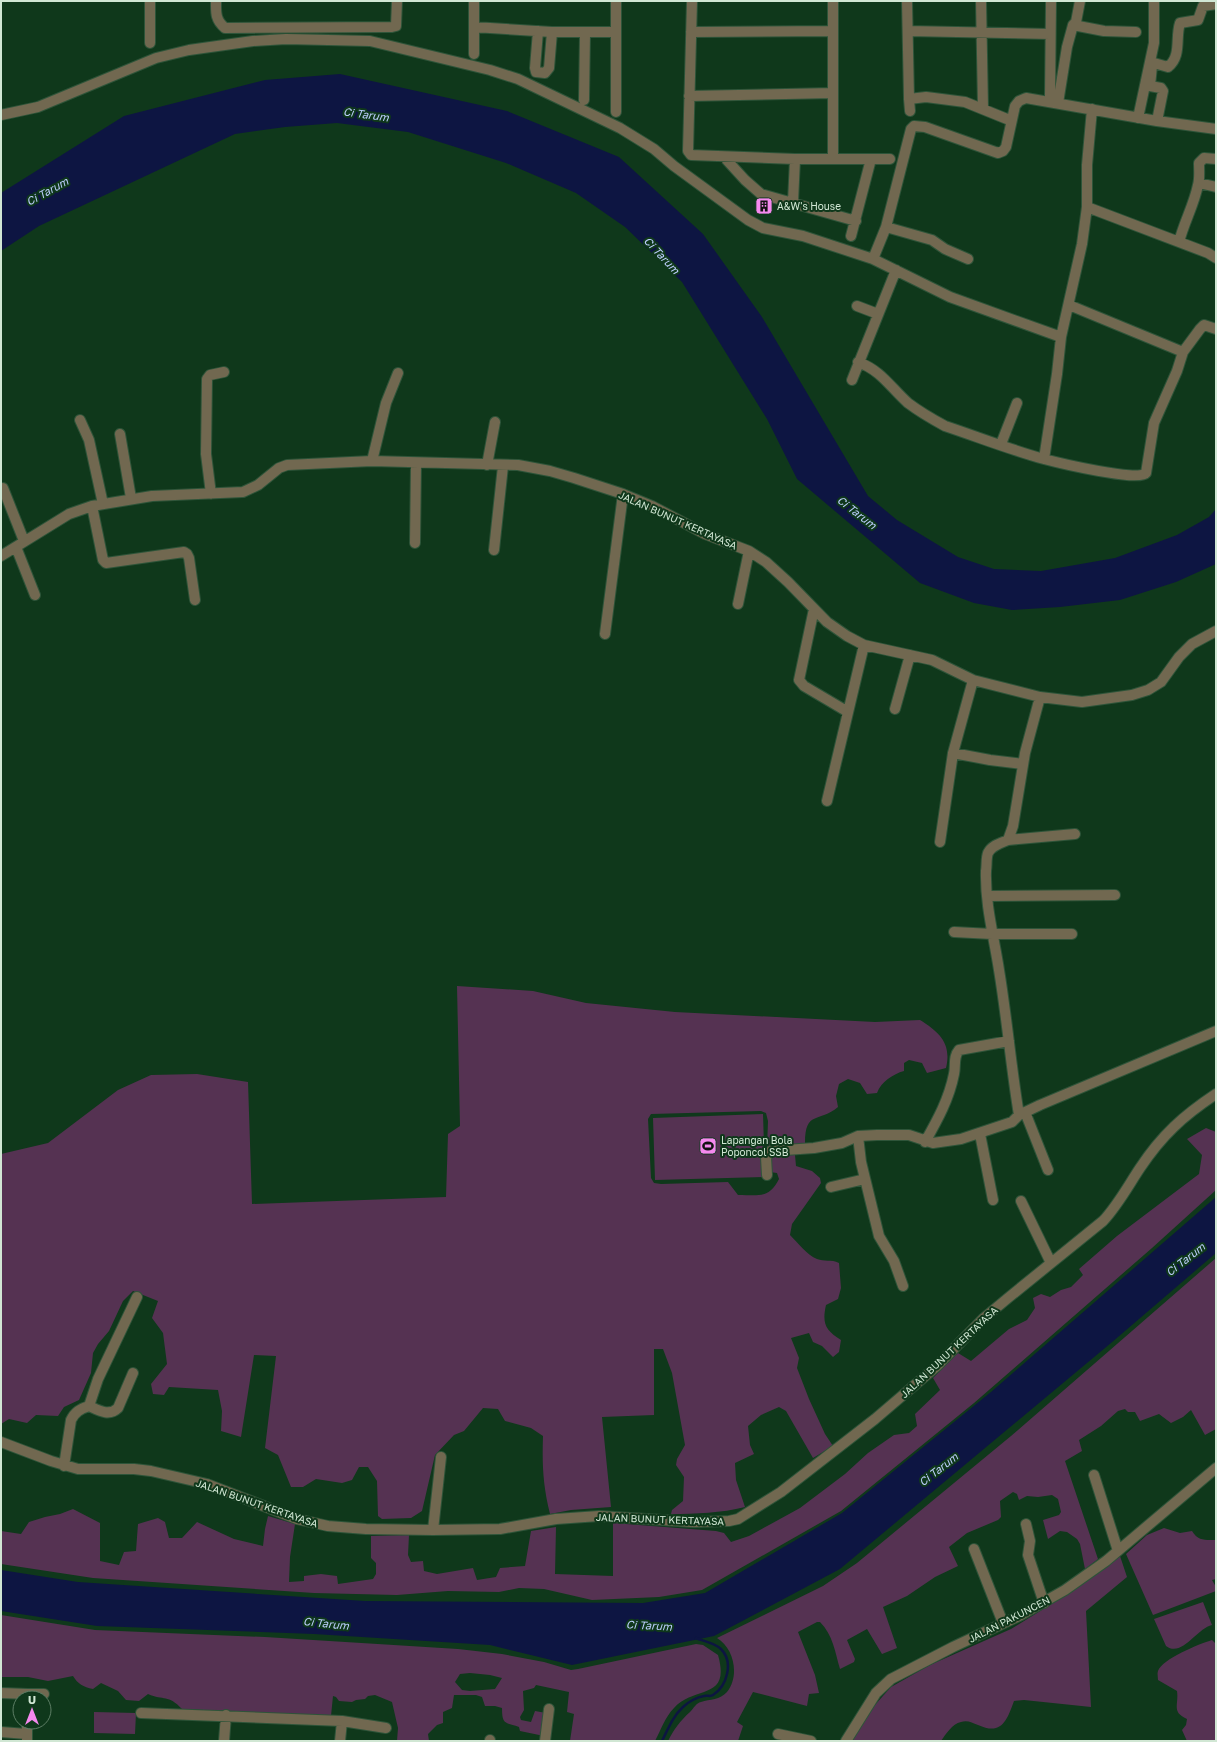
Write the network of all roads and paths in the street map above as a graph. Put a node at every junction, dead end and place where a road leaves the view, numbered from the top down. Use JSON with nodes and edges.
{"nodes":[{"id":1,"x":150,"y":1,"type":"edge"},
{"id":2,"x":216,"y":1,"type":"edge"},
{"id":3,"x":397,"y":1,"type":"edge"},
{"id":4,"x":474,"y":1,"type":"edge"},
{"id":5,"x":616,"y":1,"type":"edge"},
{"id":6,"x":692,"y":1,"type":"edge"},
{"id":7,"x":833,"y":1,"type":"edge"},
{"id":8,"x":907,"y":1,"type":"edge"},
{"id":9,"x":981,"y":1,"type":"edge"},
{"id":10,"x":1051,"y":1,"type":"edge"},
{"id":11,"x":1080,"y":1,"type":"edge"},
{"id":12,"x":1154,"y":1,"type":"edge"},
{"id":13,"x":1216,"y":4,"type":"edge"},
{"id":14,"x":1073,"y":24,"type":"junction"},
{"id":15,"x":474,"y":27,"type":"junction"},
{"id":16,"x":538,"y":31,"type":"junction"},
{"id":17,"x":833,"y":31,"type":"junction"},
{"id":18,"x":908,"y":31,"type":"junction"},
{"id":19,"x":552,"y":32,"type":"junction"},
{"id":20,"x":616,"y":32,"type":"junction"},
{"id":21,"x":691,"y":32,"type":"junction"},
{"id":22,"x":1136,"y":32,"type":"dead end"},
{"id":23,"x":585,"y":33,"type":"junction"},
{"id":24,"x":982,"y":33,"type":"junction"},
{"id":25,"x":1050,"y":34,"type":"junction"},
{"id":26,"x":150,"y":43,"type":"dead end"},
{"id":27,"x":474,"y":54,"type":"dead end"},
{"id":28,"x":833,"y":92,"type":"junction"},
{"id":29,"x":689,"y":96,"type":"junction"},
{"id":30,"x":1050,"y":96,"type":"dead end"},
{"id":31,"x":909,"y":99,"type":"junction"},
{"id":32,"x":584,"y":100,"type":"dead end"},
{"id":33,"x":1058,"y":103,"type":"junction"},
{"id":34,"x":983,"y":108,"type":"junction"},
{"id":35,"x":1092,"y":109,"type":"junction"},
{"id":36,"x":910,"y":111,"type":"dead end"},
{"id":37,"x":616,"y":112,"type":"dead end"},
{"id":38,"x":1,"y":114,"type":"edge"},
{"id":39,"x":1138,"y":118,"type":"junction"},
{"id":40,"x":1007,"y":119,"type":"dead end"},
{"id":41,"x":1157,"y":121,"type":"junction"},
{"id":42,"x":1216,"y":129,"type":"edge"},
{"id":43,"x":724,"y":157,"type":"junction"},
{"id":44,"x":795,"y":159,"type":"junction"},
{"id":45,"x":833,"y":159,"type":"junction"},
{"id":46,"x":872,"y":159,"type":"junction"},
{"id":47,"x":890,"y":159,"type":"dead end"},
{"id":48,"x":1216,"y":159,"type":"edge"},
{"id":49,"x":1199,"y":183,"type":"junction"},
{"id":50,"x":1216,"y":187,"type":"edge"},
{"id":51,"x":793,"y":202,"type":"junction"},
{"id":52,"x":1087,"y":208,"type":"junction"},
{"id":53,"x":856,"y":221,"type":"junction"},
{"id":54,"x":886,"y":226,"type":"junction"},
{"id":55,"x":852,"y":236,"type":"dead end"},
{"id":56,"x":1179,"y":242,"type":"junction"},
{"id":57,"x":1216,"y":258,"type":"edge"},
{"id":58,"x":873,"y":259,"type":"junction"},
{"id":59,"x":968,"y":259,"type":"dead end"},
{"id":60,"x":896,"y":270,"type":"junction"},
{"id":61,"x":1069,"y":305,"type":"junction"},
{"id":62,"x":857,"y":306,"type":"dead end"},
{"id":63,"x":878,"y":314,"type":"junction"},
{"id":64,"x":1216,"y":329,"type":"edge"},
{"id":65,"x":1061,"y":337,"type":"junction"},
{"id":66,"x":1183,"y":352,"type":"junction"},
{"id":67,"x":858,"y":362,"type":"junction"},
{"id":68,"x":224,"y":372,"type":"dead end"},
{"id":69,"x":398,"y":373,"type":"dead end"},
{"id":70,"x":852,"y":380,"type":"dead end"},
{"id":71,"x":1017,"y":403,"type":"dead end"},
{"id":72,"x":80,"y":420,"type":"dead end"},
{"id":73,"x":495,"y":422,"type":"dead end"},
{"id":74,"x":120,"y":434,"type":"dead end"},
{"id":75,"x":1001,"y":444,"type":"junction"},
{"id":76,"x":1044,"y":459,"type":"junction"},
{"id":77,"x":372,"y":461,"type":"junction"},
{"id":78,"x":416,"y":464,"type":"junction"},
{"id":79,"x":488,"y":466,"type":"junction"},
{"id":80,"x":503,"y":466,"type":"junction"},
{"id":81,"x":3,"y":488,"type":"dead end"},
{"id":82,"x":211,"y":494,"type":"junction"},
{"id":83,"x":623,"y":494,"type":"junction"},
{"id":84,"x":131,"y":498,"type":"junction"},
{"id":85,"x":104,"y":504,"type":"junction"},
{"id":86,"x":92,"y":506,"type":"junction"},
{"id":87,"x":415,"y":543,"type":"dead end"},
{"id":88,"x":20,"y":544,"type":"junction"},
{"id":89,"x":494,"y":550,"type":"dead end"},
{"id":90,"x":749,"y":551,"type":"junction"},
{"id":91,"x":1,"y":556,"type":"edge"},
{"id":92,"x":35,"y":595,"type":"dead end"},
{"id":93,"x":195,"y":600,"type":"dead end"},
{"id":94,"x":738,"y":604,"type":"dead end"},
{"id":95,"x":814,"y":609,"type":"junction"},
{"id":96,"x":1216,"y":631,"type":"edge"},
{"id":97,"x":605,"y":634,"type":"dead end"},
{"id":98,"x":864,"y":645,"type":"junction"},
{"id":99,"x":910,"y":654,"type":"junction"},
{"id":100,"x":973,"y":680,"type":"junction"},
{"id":101,"x":1040,"y":697,"type":"junction"},
{"id":102,"x":895,"y":709,"type":"dead end"},
{"id":103,"x":848,"y":712,"type":"junction"},
{"id":104,"x":953,"y":753,"type":"junction"},
{"id":105,"x":1023,"y":764,"type":"junction"},
{"id":106,"x":827,"y":801,"type":"dead end"},
{"id":107,"x":1075,"y":834,"type":"dead end"},
{"id":108,"x":1008,"y":840,"type":"junction"},
{"id":109,"x":940,"y":842,"type":"dead end"},
{"id":110,"x":1115,"y":895,"type":"dead end"},
{"id":111,"x":987,"y":896,"type":"junction"},
{"id":112,"x":954,"y":932,"type":"dead end"},
{"id":113,"x":992,"y":934,"type":"junction"},
{"id":114,"x":1072,"y":934,"type":"dead end"},
{"id":115,"x":1216,"y":1031,"type":"edge"},
{"id":116,"x":1009,"y":1041,"type":"junction"},
{"id":117,"x":1216,"y":1094,"type":"edge"},
{"id":118,"x":1022,"y":1114,"type":"junction"},
{"id":119,"x":980,"y":1134,"type":"junction"},
{"id":120,"x":858,"y":1136,"type":"junction"},
{"id":121,"x":925,"y":1142,"type":"junction"},
{"id":122,"x":1048,"y":1170,"type":"dead end"},
{"id":123,"x":767,"y":1175,"type":"dead end"},
{"id":124,"x":865,"y":1179,"type":"junction"},
{"id":125,"x":831,"y":1187,"type":"dead end"},
{"id":126,"x":992,"y":1200,"type":"dead end"},
{"id":127,"x":1021,"y":1201,"type":"dead end"},
{"id":128,"x":1051,"y":1263,"type":"junction"},
{"id":129,"x":903,"y":1286,"type":"dead end"},
{"id":130,"x":137,"y":1297,"type":"dead end"},
{"id":131,"x":133,"y":1372,"type":"dead end"},
{"id":132,"x":89,"y":1406,"type":"junction"},
{"id":133,"x":1,"y":1442,"type":"edge"},
{"id":134,"x":441,"y":1457,"type":"dead end"},
{"id":135,"x":64,"y":1466,"type":"junction"},
{"id":136,"x":1216,"y":1468,"type":"edge"},
{"id":137,"x":1094,"y":1475,"type":"dead end"},
{"id":138,"x":1026,"y":1524,"type":"dead end"},
{"id":139,"x":433,"y":1530,"type":"junction"},
{"id":140,"x":974,"y":1550,"type":"dead end"},
{"id":141,"x":1118,"y":1551,"type":"junction"},
{"id":142,"x":1044,"y":1603,"type":"junction"},
{"id":143,"x":1003,"y":1623,"type":"junction"},
{"id":144,"x":1,"y":1693,"type":"edge"},
{"id":145,"x":12,"y":1694,"type":"edge"},
{"id":146,"x":549,"y":1710,"type":"dead end"},
{"id":147,"x":141,"y":1713,"type":"dead end"},
{"id":148,"x":226,"y":1715,"type":"junction"},
{"id":149,"x":342,"y":1721,"type":"junction"},
{"id":150,"x":386,"y":1728,"type":"dead end"},
{"id":151,"x":1,"y":1732,"type":"edge"},
{"id":152,"x":778,"y":1734,"type":"dead end"},
{"id":153,"x":27,"y":1737,"type":"edge"},
{"id":154,"x":224,"y":1741,"type":"edge"},
{"id":155,"x":340,"y":1741,"type":"edge"},
{"id":156,"x":545,"y":1741,"type":"edge"},
{"id":157,"x":811,"y":1741,"type":"edge"},
{"id":158,"x":846,"y":1741,"type":"edge"}],
"edges":[{"from":1,"to":26,"type":"street"},
{"from":2,"to":3,"type":"street"},
{"from":4,"to":15,"type":"street"},
{"from":5,"to":20,"type":"street"},
{"from":6,"to":21,"type":"street"},
{"from":7,"to":17,"type":"street"},
{"from":8,"to":18,"type":"street"},
{"from":9,"to":24,"type":"street"},
{"from":10,"to":25,"type":"street"},
{"from":11,"to":14,"type":"street"},
{"from":12,"to":39,"type":"street"},
{"from":13,"to":41,"type":"street"},
{"from":14,"to":22,"type":"street"},
{"from":14,"to":33,"type":"street"},
{"from":15,"to":16,"type":"street"},
{"from":15,"to":27,"type":"street"},
{"from":16,"to":19,"type":"street"},
{"from":16,"to":19,"type":"street"},
{"from":17,"to":21,"type":"street"},
{"from":17,"to":28,"type":"street"},
{"from":18,"to":24,"type":"street"},
{"from":18,"to":31,"type":"street"},
{"from":19,"to":23,"type":"street"},
{"from":20,"to":23,"type":"street"},
{"from":20,"to":37,"type":"street"},
{"from":21,"to":29,"type":"street"},
{"from":23,"to":32,"type":"street"},
{"from":24,"to":25,"type":"street"},
{"from":24,"to":34,"type":"street"},
{"from":25,"to":30,"type":"street"},
{"from":28,"to":29,"type":"street"},
{"from":28,"to":45,"type":"street"},
{"from":29,"to":43,"type":"street"},
{"from":31,"to":34,"type":"street"},
{"from":31,"to":36,"type":"street"},
{"from":33,"to":35,"type":"street"},
{"from":33,"to":54,"type":"street"},
{"from":34,"to":40,"type":"street"},
{"from":35,"to":39,"type":"street"},
{"from":35,"to":52,"type":"street"},
{"from":38,"to":58,"type":"street"},
{"from":39,"to":41,"type":"street"},
{"from":41,"to":42,"type":"street"},
{"from":43,"to":44,"type":"street"},
{"from":43,"to":51,"type":"street"},
{"from":44,"to":45,"type":"street"},
{"from":44,"to":51,"type":"street"},
{"from":45,"to":46,"type":"street"},
{"from":46,"to":47,"type":"street"},
{"from":46,"to":53,"type":"street"},
{"from":48,"to":49,"type":"street"},
{"from":49,"to":50,"type":"street"},
{"from":49,"to":56,"type":"street"},
{"from":51,"to":53,"type":"street"},
{"from":52,"to":56,"type":"street"},
{"from":52,"to":61,"type":"street"},
{"from":53,"to":55,"type":"street"},
{"from":54,"to":58,"type":"street"},
{"from":54,"to":59,"type":"street"},
{"from":56,"to":57,"type":"street"},
{"from":58,"to":60,"type":"street"},
{"from":60,"to":63,"type":"street"},
{"from":60,"to":65,"type":"street"},
{"from":61,"to":65,"type":"street"},
{"from":61,"to":66,"type":"street"},
{"from":62,"to":63,"type":"street"},
{"from":63,"to":67,"type":"street"},
{"from":64,"to":66,"type":"street"},
{"from":65,"to":76,"type":"street"},
{"from":66,"to":76,"type":"street"},
{"from":67,"to":70,"type":"street"},
{"from":67,"to":75,"type":"street"},
{"from":68,"to":82,"type":"street"},
{"from":69,"to":77,"type":"street"},
{"from":71,"to":75,"type":"street"},
{"from":72,"to":85,"type":"street"},
{"from":73,"to":79,"type":"street"},
{"from":74,"to":84,"type":"street"},
{"from":75,"to":76,"type":"street"},
{"from":77,"to":78,"type":"street","name":"JALAN BUNUT KERTAYASA"},
{"from":77,"to":82,"type":"street","name":"JALAN BUNUT KERTAYASA"},
{"from":78,"to":79,"type":"street","name":"JALAN BUNUT KERTAYASA"},
{"from":78,"to":87,"type":"street"},
{"from":79,"to":80,"type":"street","name":"JALAN BUNUT KERTAYASA"},
{"from":80,"to":83,"type":"street","name":"JALAN BUNUT KERTAYASA"},
{"from":80,"to":89,"type":"street"},
{"from":81,"to":88,"type":"street"},
{"from":82,"to":84,"type":"street","name":"JALAN BUNUT KERTAYASA"},
{"from":83,"to":90,"type":"street","name":"JALAN BUNUT KERTAYASA"},
{"from":83,"to":97,"type":"street"},
{"from":84,"to":85,"type":"street","name":"JALAN BUNUT KERTAYASA"},
{"from":85,"to":86,"type":"street","name":"JALAN BUNUT KERTAYASA"},
{"from":86,"to":88,"type":"street","name":"JALAN BUNUT KERTAYASA"},
{"from":86,"to":93,"type":"street"},
{"from":88,"to":91,"type":"street","name":"JALAN BUNUT KERTAYASA"},
{"from":88,"to":92,"type":"street"},
{"from":90,"to":94,"type":"street"},
{"from":90,"to":95,"type":"street","name":"JALAN BUNUT KERTAYASA"},
{"from":95,"to":98,"type":"street","name":"JALAN BUNUT KERTAYASA"},
{"from":95,"to":103,"type":"street"},
{"from":96,"to":101,"type":"street","name":"JALAN BUNUT KERTAYASA"},
{"from":98,"to":99,"type":"street","name":"JALAN BUNUT KERTAYASA"},
{"from":98,"to":103,"type":"street"},
{"from":99,"to":100,"type":"street","name":"JALAN BUNUT KERTAYASA"},
{"from":99,"to":102,"type":"street"},
{"from":100,"to":101,"type":"street","name":"JALAN BUNUT KERTAYASA"},
{"from":100,"to":104,"type":"street"},
{"from":101,"to":105,"type":"street"},
{"from":103,"to":106,"type":"street"},
{"from":104,"to":105,"type":"street"},
{"from":104,"to":109,"type":"street"},
{"from":105,"to":108,"type":"street"},
{"from":107,"to":108,"type":"street"},
{"from":108,"to":111,"type":"street"},
{"from":110,"to":111,"type":"street"},
{"from":111,"to":113,"type":"street"},
{"from":112,"to":113,"type":"street"},
{"from":113,"to":114,"type":"street"},
{"from":113,"to":116,"type":"street"},
{"from":115,"to":118,"type":"street"},
{"from":116,"to":118,"type":"street"},
{"from":116,"to":121,"type":"street"},
{"from":117,"to":128,"type":"street","name":"JALAN BUNUT KERTAYASA"},
{"from":118,"to":119,"type":"street"},
{"from":118,"to":122,"type":"street"},
{"from":119,"to":121,"type":"street"},
{"from":119,"to":126,"type":"street"},
{"from":120,"to":121,"type":"street"},
{"from":120,"to":123,"type":"street"},
{"from":120,"to":124,"type":"street"},
{"from":124,"to":125,"type":"street"},
{"from":124,"to":129,"type":"street"},
{"from":127,"to":128,"type":"street"},
{"from":128,"to":139,"type":"street","name":"JALAN BUNUT KERTAYASA"},
{"from":130,"to":132,"type":"street"},
{"from":131,"to":132,"type":"street"},
{"from":132,"to":135,"type":"street"},
{"from":133,"to":135,"type":"street","name":"JALAN BUNUT KERTAYASA"},
{"from":134,"to":139,"type":"street"},
{"from":135,"to":139,"type":"street","name":"JALAN BUNUT KERTAYASA"},
{"from":136,"to":141,"type":"street","name":"JALAN PAKUNCEN"},
{"from":137,"to":141,"type":"street"},
{"from":138,"to":142,"type":"street"},
{"from":140,"to":143,"type":"street"},
{"from":141,"to":142,"type":"street","name":"JALAN PAKUNCEN"},
{"from":142,"to":143,"type":"street","name":"JALAN PAKUNCEN"},
{"from":143,"to":158,"type":"street","name":"JALAN PAKUNCEN"},
{"from":144,"to":145,"type":"street"},
{"from":146,"to":156,"type":"street"},
{"from":147,"to":148,"type":"street"},
{"from":148,"to":149,"type":"street"},
{"from":148,"to":154,"type":"street"},
{"from":149,"to":150,"type":"street"},
{"from":149,"to":155,"type":"street"},
{"from":151,"to":153,"type":"street"},
{"from":152,"to":157,"type":"street"}]}
